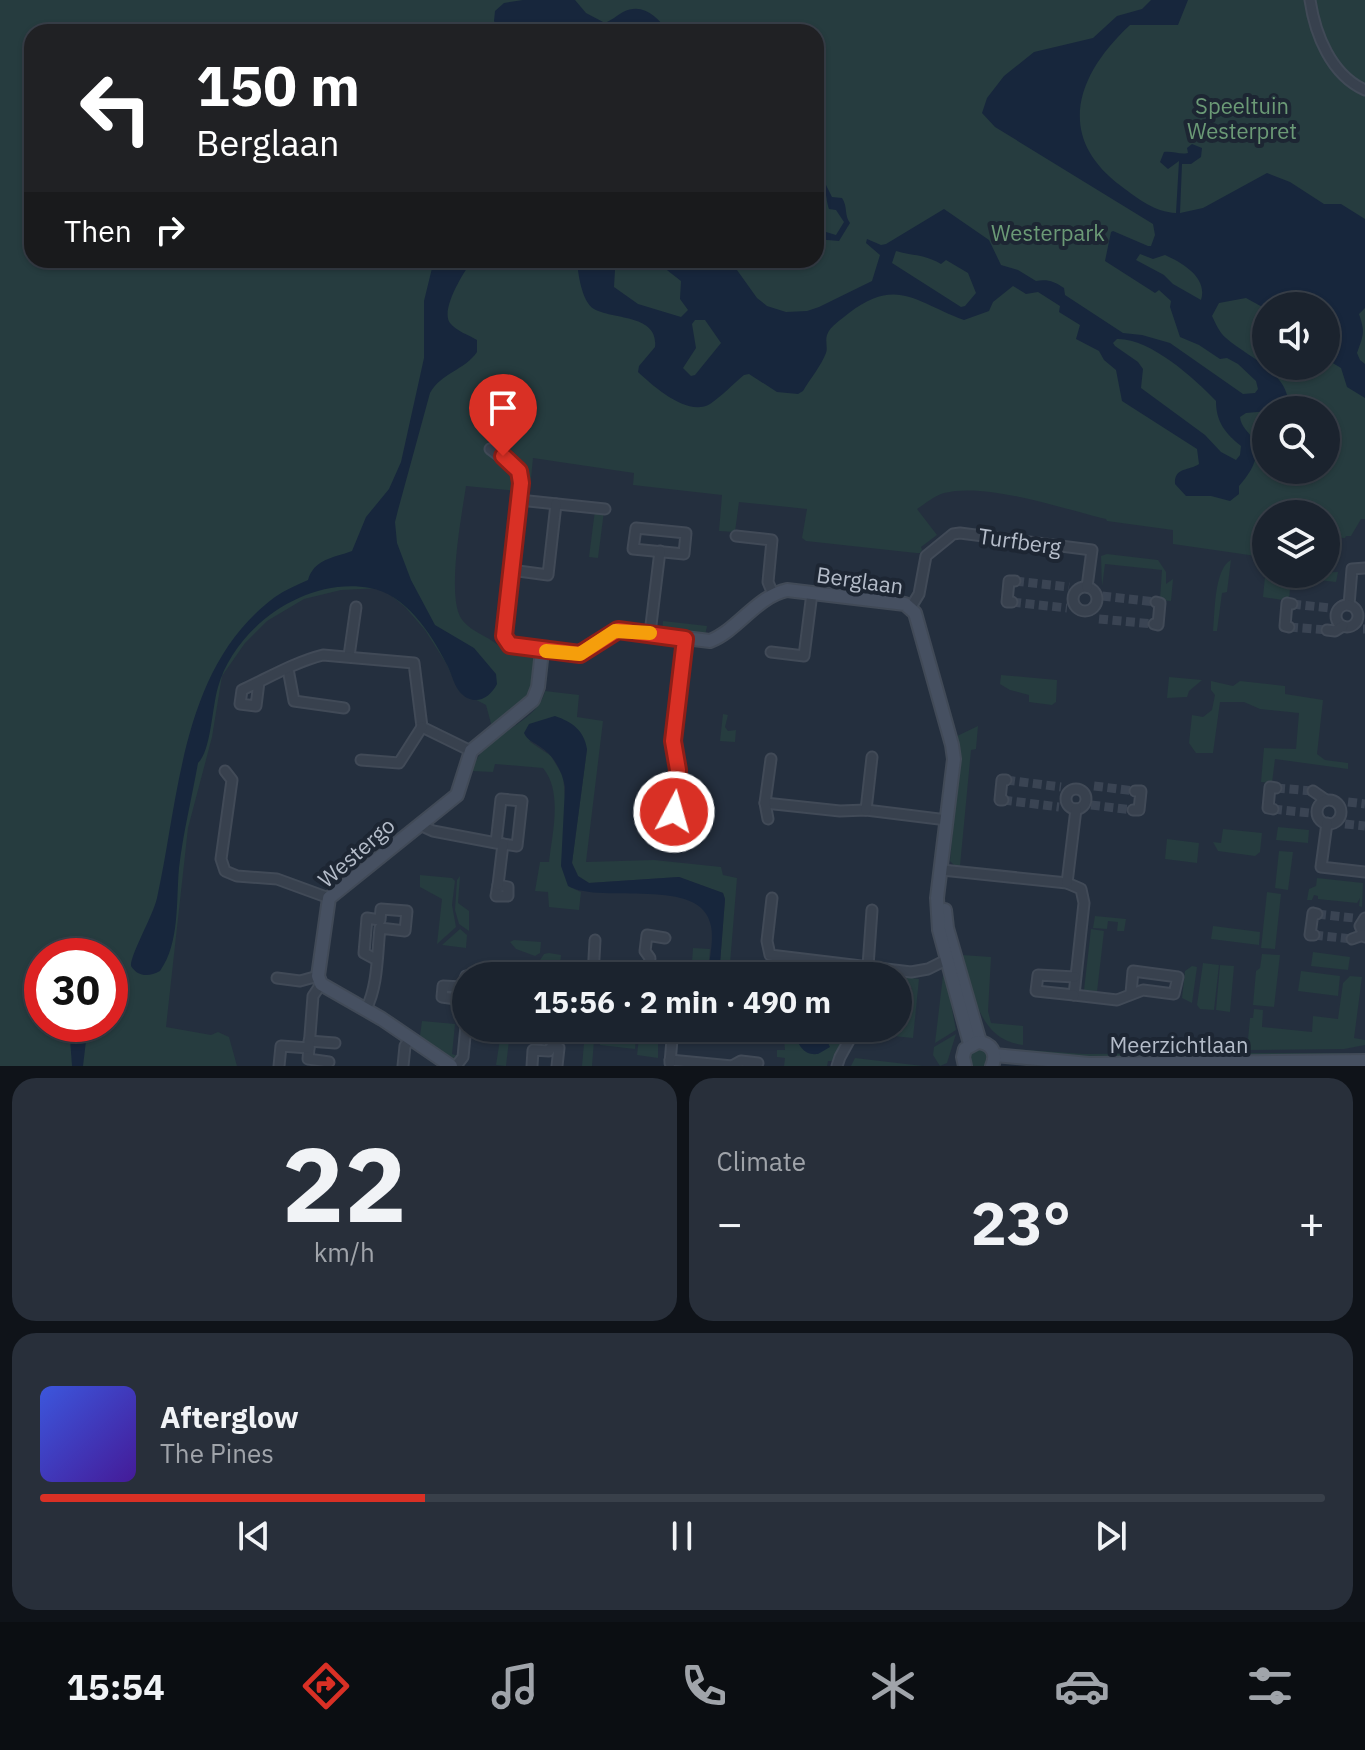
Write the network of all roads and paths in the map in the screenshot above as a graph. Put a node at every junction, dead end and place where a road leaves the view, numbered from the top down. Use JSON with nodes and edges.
{"nodes":[{"id":1,"x":1310,"y":0,"type":"edge"},
{"id":2,"x":1365,"y":90,"type":"edge"},
{"id":3,"x":490,"y":449,"type":"dead end"},
{"id":4,"x":519,"y":500,"type":"junction"},
{"id":5,"x":556,"y":504,"type":"junction"},
{"id":6,"x":605,"y":509,"type":"dead end"},
{"id":7,"x":736,"y":536,"type":"dead end"},
{"id":8,"x":660,"y":551,"type":"junction"},
{"id":9,"x":1365,"y":568,"type":"edge"},
{"id":10,"x":511,"y":570,"type":"junction"},
{"id":11,"x":1015,"y":581,"type":"dead end"},
{"id":12,"x":1078,"y":588,"type":"junction"},
{"id":13,"x":812,"y":593,"type":"junction"},
{"id":14,"x":773,"y":594,"type":"junction"},
{"id":15,"x":1012,"y":602,"type":"dead end"},
{"id":16,"x":1156,"y":602,"type":"dead end"},
{"id":17,"x":1292,"y":604,"type":"dead end"},
{"id":18,"x":356,"y":607,"type":"dead end"},
{"id":19,"x":911,"y":607,"type":"junction"},
{"id":20,"x":1343,"y":607,"type":"junction"},
{"id":21,"x":1067,"y":608,"type":"tunnel mouth"},
{"id":22,"x":1365,"y":608,"type":"edge"},
{"id":23,"x":1084,"y":610,"type":"junction"},
{"id":24,"x":1098,"y":618,"type":"tunnel mouth"},
{"id":25,"x":1154,"y":624,"type":"dead end"},
{"id":26,"x":1348,"y":626,"type":"junction"},
{"id":27,"x":1289,"y":627,"type":"dead end"},
{"id":28,"x":1363,"y":629,"type":"edge"},
{"id":29,"x":1327,"y":630,"type":"tunnel mouth"},
{"id":30,"x":650,"y":633,"type":"junction"},
{"id":31,"x":685,"y":639,"type":"junction"},
{"id":32,"x":542,"y":651,"type":"junction"},
{"id":33,"x":771,"y":652,"type":"dead end"},
{"id":34,"x":349,"y":656,"type":"junction"},
{"id":35,"x":288,"y":669,"type":"junction"},
{"id":36,"x":259,"y":682,"type":"dead end"},
{"id":37,"x":344,"y":708,"type":"dead end"},
{"id":38,"x":422,"y":727,"type":"junction"},
{"id":39,"x":471,"y":751,"type":"junction"},
{"id":40,"x":872,"y":757,"type":"dead end"},
{"id":41,"x":771,"y":759,"type":"dead end"},
{"id":42,"x":361,"y":760,"type":"dead end"},
{"id":43,"x":225,"y":771,"type":"dead end"},
{"id":44,"x":1006,"y":780,"type":"dead end"},
{"id":45,"x":1094,"y":786,"type":"dead end"},
{"id":46,"x":1276,"y":788,"type":"dead end"},
{"id":47,"x":1065,"y":789,"type":"tunnel mouth"},
{"id":48,"x":1135,"y":791,"type":"dead end"},
{"id":49,"x":1313,"y":791,"type":"tunnel mouth"},
{"id":50,"x":1003,"y":800,"type":"dead end"},
{"id":51,"x":1331,"y":801,"type":"junction"},
{"id":52,"x":1348,"y":802,"type":"tunnel mouth"},
{"id":53,"x":765,"y":803,"type":"junction"},
{"id":54,"x":1077,"y":804,"type":"junction"},
{"id":55,"x":1273,"y":809,"type":"dead end"},
{"id":56,"x":866,"y":810,"type":"junction"},
{"id":57,"x":1133,"y":810,"type":"dead end"},
{"id":58,"x":691,"y":815,"type":"dead end"},
{"id":59,"x":768,"y":819,"type":"dead end"},
{"id":60,"x":947,"y":820,"type":"junction"},
{"id":61,"x":1331,"y":823,"type":"junction"},
{"id":62,"x":1345,"y":824,"type":"tunnel mouth"},
{"id":63,"x":420,"y":825,"type":"junction"},
{"id":64,"x":499,"y":844,"type":"junction"},
{"id":65,"x":942,"y":870,"type":"junction"},
{"id":66,"x":1365,"y":872,"type":"edge"},
{"id":67,"x":1067,"y":883,"type":"junction"},
{"id":68,"x":498,"y":885,"type":"dead end"},
{"id":69,"x":329,"y":898,"type":"junction"},
{"id":70,"x":772,"y":898,"type":"dead end"},
{"id":71,"x":872,"y":910,"type":"dead end"},
{"id":72,"x":1317,"y":914,"type":"dead end"},
{"id":73,"x":1361,"y":919,"type":"edge"},
{"id":74,"x":1314,"y":935,"type":"dead end"},
{"id":75,"x":1364,"y":936,"type":"edge"},
{"id":76,"x":665,"y":938,"type":"dead end"},
{"id":77,"x":1352,"y":939,"type":"tunnel mouth"},
{"id":78,"x":595,"y":940,"type":"dead end"},
{"id":79,"x":951,"y":958,"type":"junction"},
{"id":80,"x":377,"y":960,"type":"junction"},
{"id":81,"x":594,"y":962,"type":"edge"},
{"id":82,"x":650,"y":962,"type":"edge"},
{"id":83,"x":812,"y":962,"type":"edge"},
{"id":84,"x":867,"y":962,"type":"edge"},
{"id":85,"x":912,"y":972,"type":"edge"},
{"id":86,"x":1075,"y":977,"type":"junction"},
{"id":87,"x":277,"y":978,"type":"dead end"},
{"id":88,"x":320,"y":980,"type":"junction"},
{"id":89,"x":1131,"y":993,"type":"junction"},
{"id":90,"x":1074,"y":995,"type":"junction"},
{"id":91,"x":366,"y":1009,"type":"junction"},
{"id":92,"x":411,"y":1038,"type":"junction"},
{"id":93,"x":464,"y":1042,"type":"edge"},
{"id":94,"x":672,"y":1042,"type":"edge"},
{"id":95,"x":848,"y":1042,"type":"edge"},
{"id":96,"x":335,"y":1043,"type":"dead end"},
{"id":97,"x":975,"y":1043,"type":"junction"},
{"id":98,"x":309,"y":1044,"type":"junction"},
{"id":99,"x":1365,"y":1061,"type":"edge"},
{"id":100,"x":329,"y":1062,"type":"dead end"},
{"id":101,"x":670,"y":1063,"type":"edge"},
{"id":102,"x":758,"y":1063,"type":"dead end"},
{"id":103,"x":993,"y":1063,"type":"edge"},
{"id":104,"x":964,"y":1065,"type":"edge"},
{"id":105,"x":279,"y":1066,"type":"edge"},
{"id":106,"x":403,"y":1066,"type":"edge"},
{"id":107,"x":454,"y":1066,"type":"edge"},
{"id":108,"x":532,"y":1066,"type":"edge"},
{"id":109,"x":557,"y":1066,"type":"edge"},
{"id":110,"x":837,"y":1066,"type":"edge"}],
"edges":[{"from":1,"to":2,"type":"street"},
{"from":3,"to":4,"type":"street"},
{"from":4,"to":5,"type":"street"},
{"from":4,"to":10,"type":"street"},
{"from":5,"to":6,"type":"street"},
{"from":5,"to":10,"type":"street"},
{"from":7,"to":14,"type":"street"},
{"from":8,"to":8,"type":"street"},
{"from":8,"to":30,"type":"street"},
{"from":9,"to":20,"type":"street"},
{"from":10,"to":32,"type":"street"},
{"from":11,"to":15,"type":"street","name":"Turfberg"},
{"from":12,"to":19,"type":"street","name":"Turfberg"},
{"from":12,"to":23,"type":"street","name":"Turfberg"},
{"from":12,"to":23,"type":"street"},
{"from":13,"to":14,"type":"street","name":"Berglaan"},
{"from":13,"to":19,"type":"street","name":"Berglaan"},
{"from":13,"to":33,"type":"street"},
{"from":14,"to":31,"type":"street"},
{"from":16,"to":25,"type":"street"},
{"from":17,"to":27,"type":"street"},
{"from":18,"to":34,"type":"street"},
{"from":19,"to":60,"type":"street","name":"Berglaan"},
{"from":20,"to":22,"type":"street"},
{"from":20,"to":26,"type":"street"},
{"from":20,"to":26,"type":"street"},
{"from":21,"to":23,"type":"street"},
{"from":23,"to":24,"type":"street"},
{"from":26,"to":28,"type":"street"},
{"from":26,"to":29,"type":"street"},
{"from":30,"to":31,"type":"street"},
{"from":30,"to":32,"type":"street"},
{"from":31,"to":58,"type":"street"},
{"from":32,"to":39,"type":"street"},
{"from":34,"to":35,"type":"street"},
{"from":34,"to":38,"type":"street"},
{"from":35,"to":36,"type":"street"},
{"from":35,"to":37,"type":"street"},
{"from":38,"to":39,"type":"street"},
{"from":38,"to":42,"type":"street"},
{"from":39,"to":63,"type":"street","name":"Westergo"},
{"from":40,"to":56,"type":"street"},
{"from":41,"to":53,"type":"street"},
{"from":43,"to":69,"type":"street"},
{"from":44,"to":50,"type":"street"},
{"from":45,"to":54,"type":"street"},
{"from":46,"to":55,"type":"street"},
{"from":47,"to":54,"type":"street"},
{"from":48,"to":57,"type":"street"},
{"from":49,"to":51,"type":"street"},
{"from":51,"to":52,"type":"street"},
{"from":51,"to":61,"type":"street"},
{"from":51,"to":61,"type":"street"},
{"from":53,"to":56,"type":"street"},
{"from":53,"to":59,"type":"street"},
{"from":54,"to":67,"type":"street"},
{"from":56,"to":60,"type":"street"},
{"from":60,"to":65,"type":"street","name":"Berglaan"},
{"from":61,"to":62,"type":"street"},
{"from":61,"to":66,"type":"street"},
{"from":63,"to":64,"type":"street"},
{"from":63,"to":69,"type":"street","name":"Westergo"},
{"from":64,"to":64,"type":"street"},
{"from":64,"to":68,"type":"street"},
{"from":65,"to":67,"type":"street"},
{"from":65,"to":79,"type":"street","name":"Berglaan"},
{"from":67,"to":86,"type":"street"},
{"from":69,"to":88,"type":"street","name":"Westergo"},
{"from":70,"to":83,"type":"street"},
{"from":71,"to":84,"type":"street"},
{"from":72,"to":74,"type":"street"},
{"from":73,"to":75,"type":"street"},
{"from":75,"to":77,"type":"street"},
{"from":76,"to":82,"type":"street"},
{"from":78,"to":81,"type":"street"},
{"from":79,"to":85,"type":"street"},
{"from":79,"to":97,"type":"street","name":"Berglaan"},
{"from":80,"to":80,"type":"street"},
{"from":80,"to":91,"type":"street"},
{"from":86,"to":90,"type":"street"},
{"from":86,"to":90,"type":"street"},
{"from":87,"to":88,"type":"street"},
{"from":88,"to":91,"type":"street"},
{"from":88,"to":98,"type":"street"},
{"from":89,"to":89,"type":"street"},
{"from":89,"to":90,"type":"street"},
{"from":91,"to":92,"type":"street"},
{"from":92,"to":106,"type":"street"},
{"from":92,"to":107,"type":"street"},
{"from":93,"to":107,"type":"street"},
{"from":94,"to":101,"type":"street"},
{"from":95,"to":110,"type":"street"},
{"from":96,"to":98,"type":"street"},
{"from":97,"to":103,"type":"street"},
{"from":97,"to":104,"type":"street"},
{"from":98,"to":100,"type":"street"},
{"from":98,"to":105,"type":"street"},
{"from":99,"to":103,"type":"street","name":"Meerzichtlaan"},
{"from":101,"to":102,"type":"street"},
{"from":108,"to":109,"type":"street"}]}
